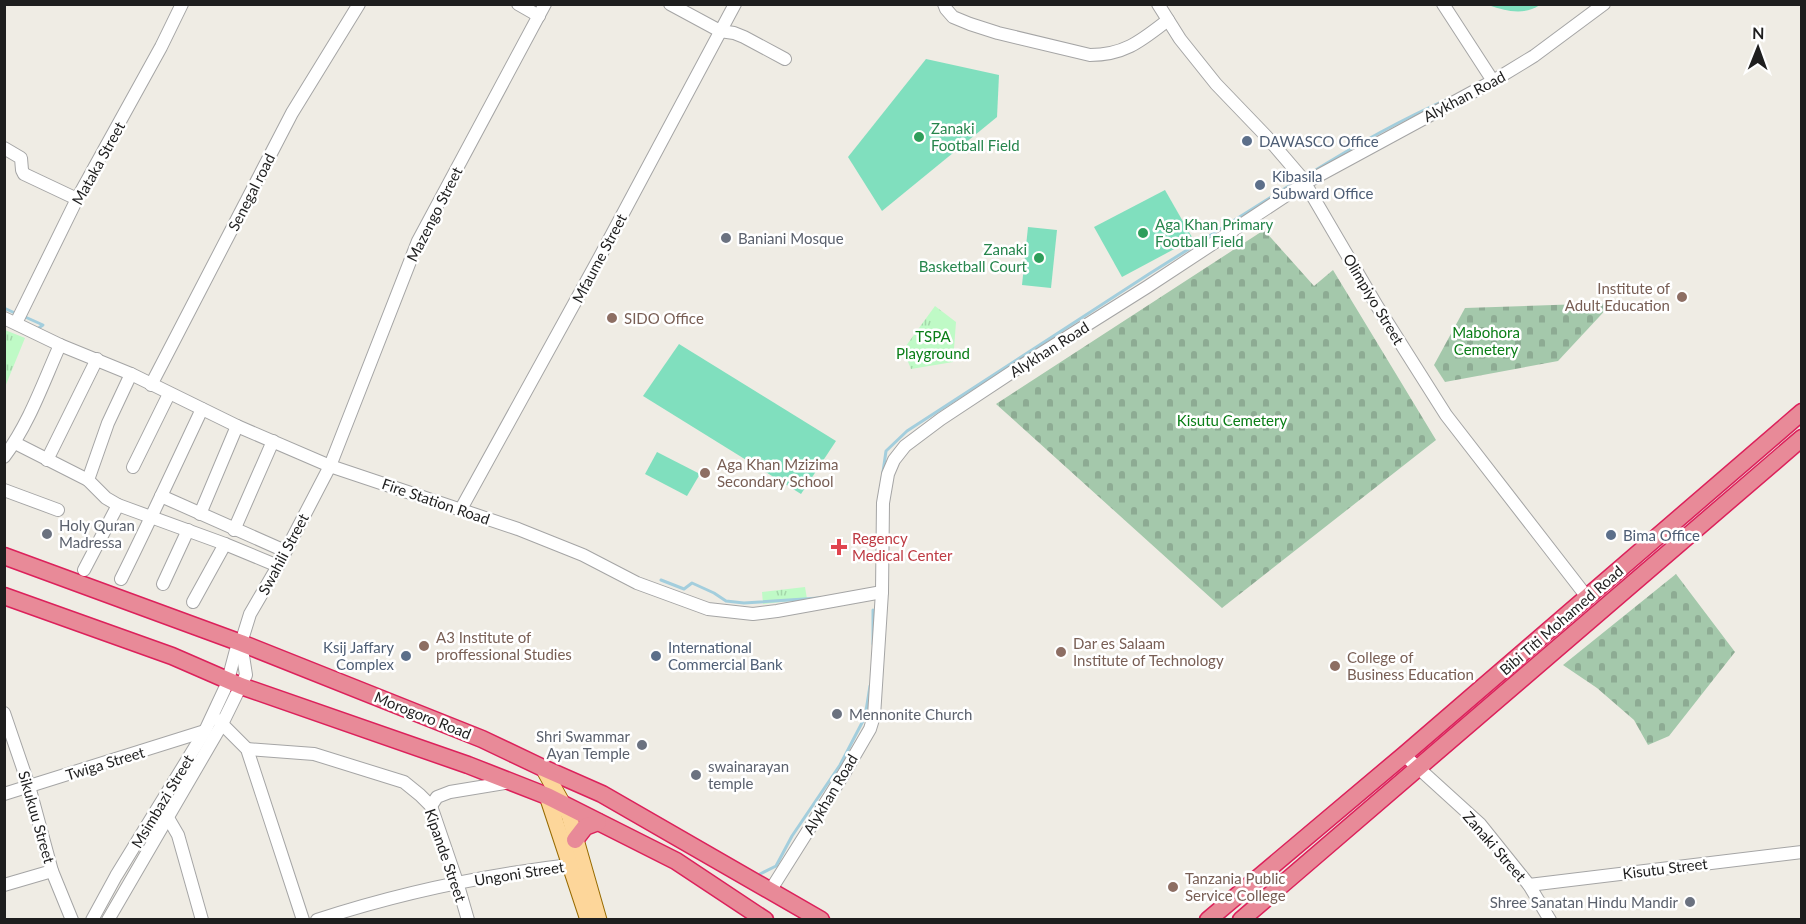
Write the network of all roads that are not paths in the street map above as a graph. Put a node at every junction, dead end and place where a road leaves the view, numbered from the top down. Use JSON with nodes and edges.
{"nodes":[{"id":1,"x":182,"y":4,"type":"edge"},
{"id":2,"x":359,"y":4,"type":"edge"},
{"id":3,"x":518,"y":4,"type":"edge"},
{"id":4,"x":545,"y":4,"type":"edge"},
{"id":5,"x":670,"y":4,"type":"edge"},
{"id":6,"x":735,"y":4,"type":"edge"},
{"id":7,"x":944,"y":4,"type":"edge"},
{"id":8,"x":1158,"y":4,"type":"edge"},
{"id":9,"x":1443,"y":4,"type":"edge"},
{"id":10,"x":1604,"y":4,"type":"edge"},
{"id":11,"x":539,"y":16,"type":"junction"},
{"id":12,"x":1168,"y":20,"type":"junction"},
{"id":13,"x":720,"y":31,"type":"junction"},
{"id":14,"x":784,"y":58,"type":"dead end"},
{"id":15,"x":1493,"y":81,"type":"junction"},
{"id":16,"x":4,"y":148,"type":"edge"},
{"id":17,"x":1305,"y":183,"type":"junction"},
{"id":18,"x":77,"y":199,"type":"junction"},
{"id":19,"x":10,"y":320,"type":"edge"},
{"id":20,"x":60,"y":345,"type":"junction"},
{"id":21,"x":98,"y":360,"type":"junction"},
{"id":22,"x":130,"y":374,"type":"junction"},
{"id":23,"x":151,"y":385,"type":"junction"},
{"id":24,"x":169,"y":394,"type":"junction"},
{"id":25,"x":202,"y":409,"type":"junction"},
{"id":26,"x":1802,"y":412,"type":"edge"},
{"id":27,"x":237,"y":426,"type":"junction"},
{"id":28,"x":1802,"y":438,"type":"edge"},
{"id":29,"x":273,"y":441,"type":"junction"},
{"id":30,"x":15,"y":443,"type":"junction"},
{"id":31,"x":4,"y":457,"type":"edge"},
{"id":32,"x":47,"y":460,"type":"junction"},
{"id":33,"x":330,"y":466,"type":"junction"},
{"id":34,"x":133,"y":467,"type":"dead end"},
{"id":35,"x":88,"y":480,"type":"junction"},
{"id":36,"x":4,"y":490,"type":"edge"},
{"id":37,"x":161,"y":496,"type":"junction"},
{"id":38,"x":118,"y":505,"type":"junction"},
{"id":39,"x":461,"y":509,"type":"junction"},
{"id":40,"x":58,"y":510,"type":"dead end"},
{"id":41,"x":200,"y":514,"type":"junction"},
{"id":42,"x":153,"y":517,"type":"junction"},
{"id":43,"x":188,"y":530,"type":"junction"},
{"id":44,"x":234,"y":530,"type":"junction"},
{"id":45,"x":225,"y":544,"type":"junction"},
{"id":46,"x":285,"y":551,"type":"junction"},
{"id":47,"x":4,"y":556,"type":"edge"},
{"id":48,"x":278,"y":566,"type":"junction"},
{"id":49,"x":84,"y":570,"type":"dead end"},
{"id":50,"x":121,"y":579,"type":"dead end"},
{"id":51,"x":164,"y":584,"type":"dead end"},
{"id":52,"x":882,"y":592,"type":"junction"},
{"id":53,"x":4,"y":596,"type":"edge"},
{"id":54,"x":1587,"y":597,"type":"junction"},
{"id":55,"x":193,"y":602,"type":"dead end"},
{"id":56,"x":241,"y":643,"type":"junction"},
{"id":57,"x":234,"y":683,"type":"junction"},
{"id":58,"x":4,"y":713,"type":"edge"},
{"id":59,"x":212,"y":717,"type":"junction"},
{"id":60,"x":222,"y":724,"type":"junction"},
{"id":61,"x":205,"y":731,"type":"junction"},
{"id":62,"x":247,"y":749,"type":"junction"},
{"id":63,"x":1404,"y":756,"type":"junction"},
{"id":64,"x":543,"y":768,"type":"junction"},
{"id":65,"x":1419,"y":768,"type":"junction"},
{"id":66,"x":513,"y":782,"type":"junction"},
{"id":67,"x":28,"y":786,"type":"junction"},
{"id":68,"x":4,"y":794,"type":"edge"},
{"id":69,"x":548,"y":796,"type":"junction"},
{"id":70,"x":160,"y":804,"type":"junction"},
{"id":71,"x":564,"y":805,"type":"junction"},
{"id":72,"x":431,"y":806,"type":"junction"},
{"id":73,"x":168,"y":817,"type":"junction"},
{"id":74,"x":598,"y":822,"type":"junction"},
{"id":75,"x":575,"y":840,"type":"junction"},
{"id":76,"x":1802,"y":852,"type":"edge"},
{"id":77,"x":576,"y":864,"type":"junction"},
{"id":78,"x":52,"y":870,"type":"junction"},
{"id":79,"x":457,"y":882,"type":"junction"},
{"id":80,"x":4,"y":885,"type":"edge"},
{"id":81,"x":1529,"y":885,"type":"junction"},
{"id":82,"x":770,"y":891,"type":"junction"},
{"id":83,"x":72,"y":920,"type":"edge"},
{"id":84,"x":92,"y":920,"type":"edge"},
{"id":85,"x":108,"y":920,"type":"edge"},
{"id":86,"x":202,"y":920,"type":"edge"},
{"id":87,"x":303,"y":920,"type":"edge"},
{"id":88,"x":317,"y":920,"type":"edge"},
{"id":89,"x":468,"y":920,"type":"edge"},
{"id":90,"x":588,"y":920,"type":"edge"},
{"id":91,"x":599,"y":920,"type":"edge"},
{"id":92,"x":765,"y":920,"type":"edge"},
{"id":93,"x":821,"y":920,"type":"edge"},
{"id":94,"x":1208,"y":920,"type":"edge"},
{"id":95,"x":1241,"y":920,"type":"edge"},
{"id":96,"x":1550,"y":920,"type":"edge"}],
"edges":[{"from":1,"to":18,"type":"street","name":"Mataka Street"},
{"from":2,"to":23,"type":"street","name":"Senegal road"},
{"from":3,"to":11,"type":"street"},
{"from":4,"to":11,"type":"street","name":"Mazengo Street"},
{"from":5,"to":13,"type":"street"},
{"from":6,"to":13,"type":"street","name":"Mfaume Street"},
{"from":7,"to":12,"type":"street"},
{"from":8,"to":12,"type":"street","name":"Olimpiyo Street"},
{"from":9,"to":15,"type":"street"},
{"from":10,"to":15,"type":"street","name":"Alykhan Road"},
{"from":11,"to":33,"type":"street","name":"Mazengo Street"},
{"from":12,"to":17,"type":"street","name":"Olimpiyo Street"},
{"from":13,"to":14,"type":"street"},
{"from":13,"to":39,"type":"street","name":"Mfaume Street"},
{"from":15,"to":17,"type":"street","name":"Alykhan Road"},
{"from":16,"to":18,"type":"street"},
{"from":17,"to":52,"type":"street","name":"Alykhan Road"},
{"from":17,"to":54,"type":"street","name":"Olimpiyo Street"},
{"from":18,"to":19,"type":"street","name":"Mataka Street"},
{"from":19,"to":20,"type":"street","name":"Fire Station Road"},
{"from":20,"to":21,"type":"street","name":"Fire Station Road"},
{"from":20,"to":30,"type":"street"},
{"from":21,"to":22,"type":"street","name":"Fire Station Road"},
{"from":21,"to":32,"type":"street"},
{"from":22,"to":23,"type":"street","name":"Fire Station Road"},
{"from":22,"to":35,"type":"street"},
{"from":23,"to":24,"type":"street","name":"Fire Station Road"},
{"from":24,"to":25,"type":"street","name":"Fire Station Road"},
{"from":24,"to":34,"type":"street"},
{"from":25,"to":27,"type":"street","name":"Fire Station Road"},
{"from":25,"to":37,"type":"street"},
{"from":26,"to":54,"type":"highway","name":"Bibi Titi Mohamed Road"},
{"from":27,"to":29,"type":"street","name":"Fire Station Road"},
{"from":27,"to":41,"type":"street"},
{"from":28,"to":65,"type":"highway","name":"Bibi Titi Mohamed Road"},
{"from":29,"to":33,"type":"street","name":"Fire Station Road"},
{"from":29,"to":44,"type":"street"},
{"from":30,"to":31,"type":"street"},
{"from":30,"to":32,"type":"street"},
{"from":32,"to":35,"type":"street"},
{"from":33,"to":39,"type":"street","name":"Fire Station Road"},
{"from":33,"to":46,"type":"street","name":"Swahili Street"},
{"from":35,"to":38,"type":"street"},
{"from":36,"to":40,"type":"street"},
{"from":37,"to":41,"type":"street"},
{"from":37,"to":42,"type":"street"},
{"from":38,"to":42,"type":"street"},
{"from":38,"to":49,"type":"street"},
{"from":39,"to":52,"type":"street","name":"Fire Station Road"},
{"from":41,"to":44,"type":"street"},
{"from":42,"to":43,"type":"street"},
{"from":42,"to":50,"type":"street"},
{"from":43,"to":45,"type":"street"},
{"from":43,"to":51,"type":"street"},
{"from":44,"to":46,"type":"street"},
{"from":45,"to":48,"type":"street"},
{"from":45,"to":55,"type":"street"},
{"from":46,"to":48,"type":"street","name":"Swahili Street"},
{"from":47,"to":56,"type":"highway","name":"Morogoro Road"},
{"from":48,"to":56,"type":"street","name":"Swahili Street"},
{"from":52,"to":82,"type":"street","name":"Alykhan Road"},
{"from":53,"to":57,"type":"highway","name":"Morogoro Road"},
{"from":54,"to":63,"type":"highway","name":"Bibi Titi Mohamed Road"},
{"from":56,"to":57,"type":"street"},
{"from":56,"to":64,"type":"highway","name":"Morogoro Road"},
{"from":57,"to":59,"type":"street","name":"Msimbazi Street"},
{"from":57,"to":60,"type":"street","name":"Msimbazi Street"},
{"from":57,"to":66,"type":"highway","name":"Morogoro Road"},
{"from":58,"to":67,"type":"street","name":"Sikukuu Street"},
{"from":59,"to":60,"type":"street"},
{"from":59,"to":61,"type":"street","name":"Msimbazi Street"},
{"from":60,"to":62,"type":"street"},
{"from":60,"to":73,"type":"street","name":"Msimbazi Street"},
{"from":61,"to":67,"type":"street","name":"Twiga Street"},
{"from":61,"to":70,"type":"street","name":"Msimbazi Street"},
{"from":62,"to":72,"type":"street","name":"Kipande Street"},
{"from":62,"to":87,"type":"street"},
{"from":63,"to":65,"type":"street","name":"Zanaki Street"},
{"from":63,"to":94,"type":"highway","name":"Bibi Titi Mohamed Road"},
{"from":64,"to":71,"type":"main road"},
{"from":64,"to":82,"type":"highway","name":"Morogoro Road"},
{"from":65,"to":81,"type":"street","name":"Zanaki Street"},
{"from":65,"to":95,"type":"highway","name":"Bibi Titi Mohamed Road"},
{"from":66,"to":69,"type":"highway","name":"Morogoro Road"},
{"from":66,"to":72,"type":"street"},
{"from":67,"to":68,"type":"street","name":"Twiga Street"},
{"from":67,"to":78,"type":"street","name":"Sikukuu Street"},
{"from":69,"to":71,"type":"highway","name":"Morogoro Road"},
{"from":69,"to":77,"type":"main road"},
{"from":70,"to":73,"type":"street"},
{"from":70,"to":84,"type":"street","name":"Msimbazi Street"},
{"from":71,"to":74,"type":"highway","name":"Morogoro Road"},
{"from":71,"to":75,"type":"main road"},
{"from":72,"to":79,"type":"street","name":"Kipande Street"},
{"from":73,"to":85,"type":"street","name":"Msimbazi Street"},
{"from":73,"to":86,"type":"street"},
{"from":74,"to":75,"type":"highway"},
{"from":74,"to":92,"type":"highway","name":"Morogoro Road"},
{"from":75,"to":77,"type":"main road"},
{"from":76,"to":81,"type":"street","name":"Kisutu Street"},
{"from":77,"to":79,"type":"street","name":"Ungoni Street"},
{"from":77,"to":90,"type":"main road"},
{"from":77,"to":91,"type":"main road"},
{"from":78,"to":80,"type":"street"},
{"from":78,"to":83,"type":"street","name":"Sikukuu Street"},
{"from":79,"to":88,"type":"street","name":"Ungoni Street"},
{"from":79,"to":89,"type":"street","name":"Kipande Street"},
{"from":81,"to":96,"type":"street","name":"Zanaki Street"},
{"from":82,"to":93,"type":"highway","name":"Morogoro Road"}]}
